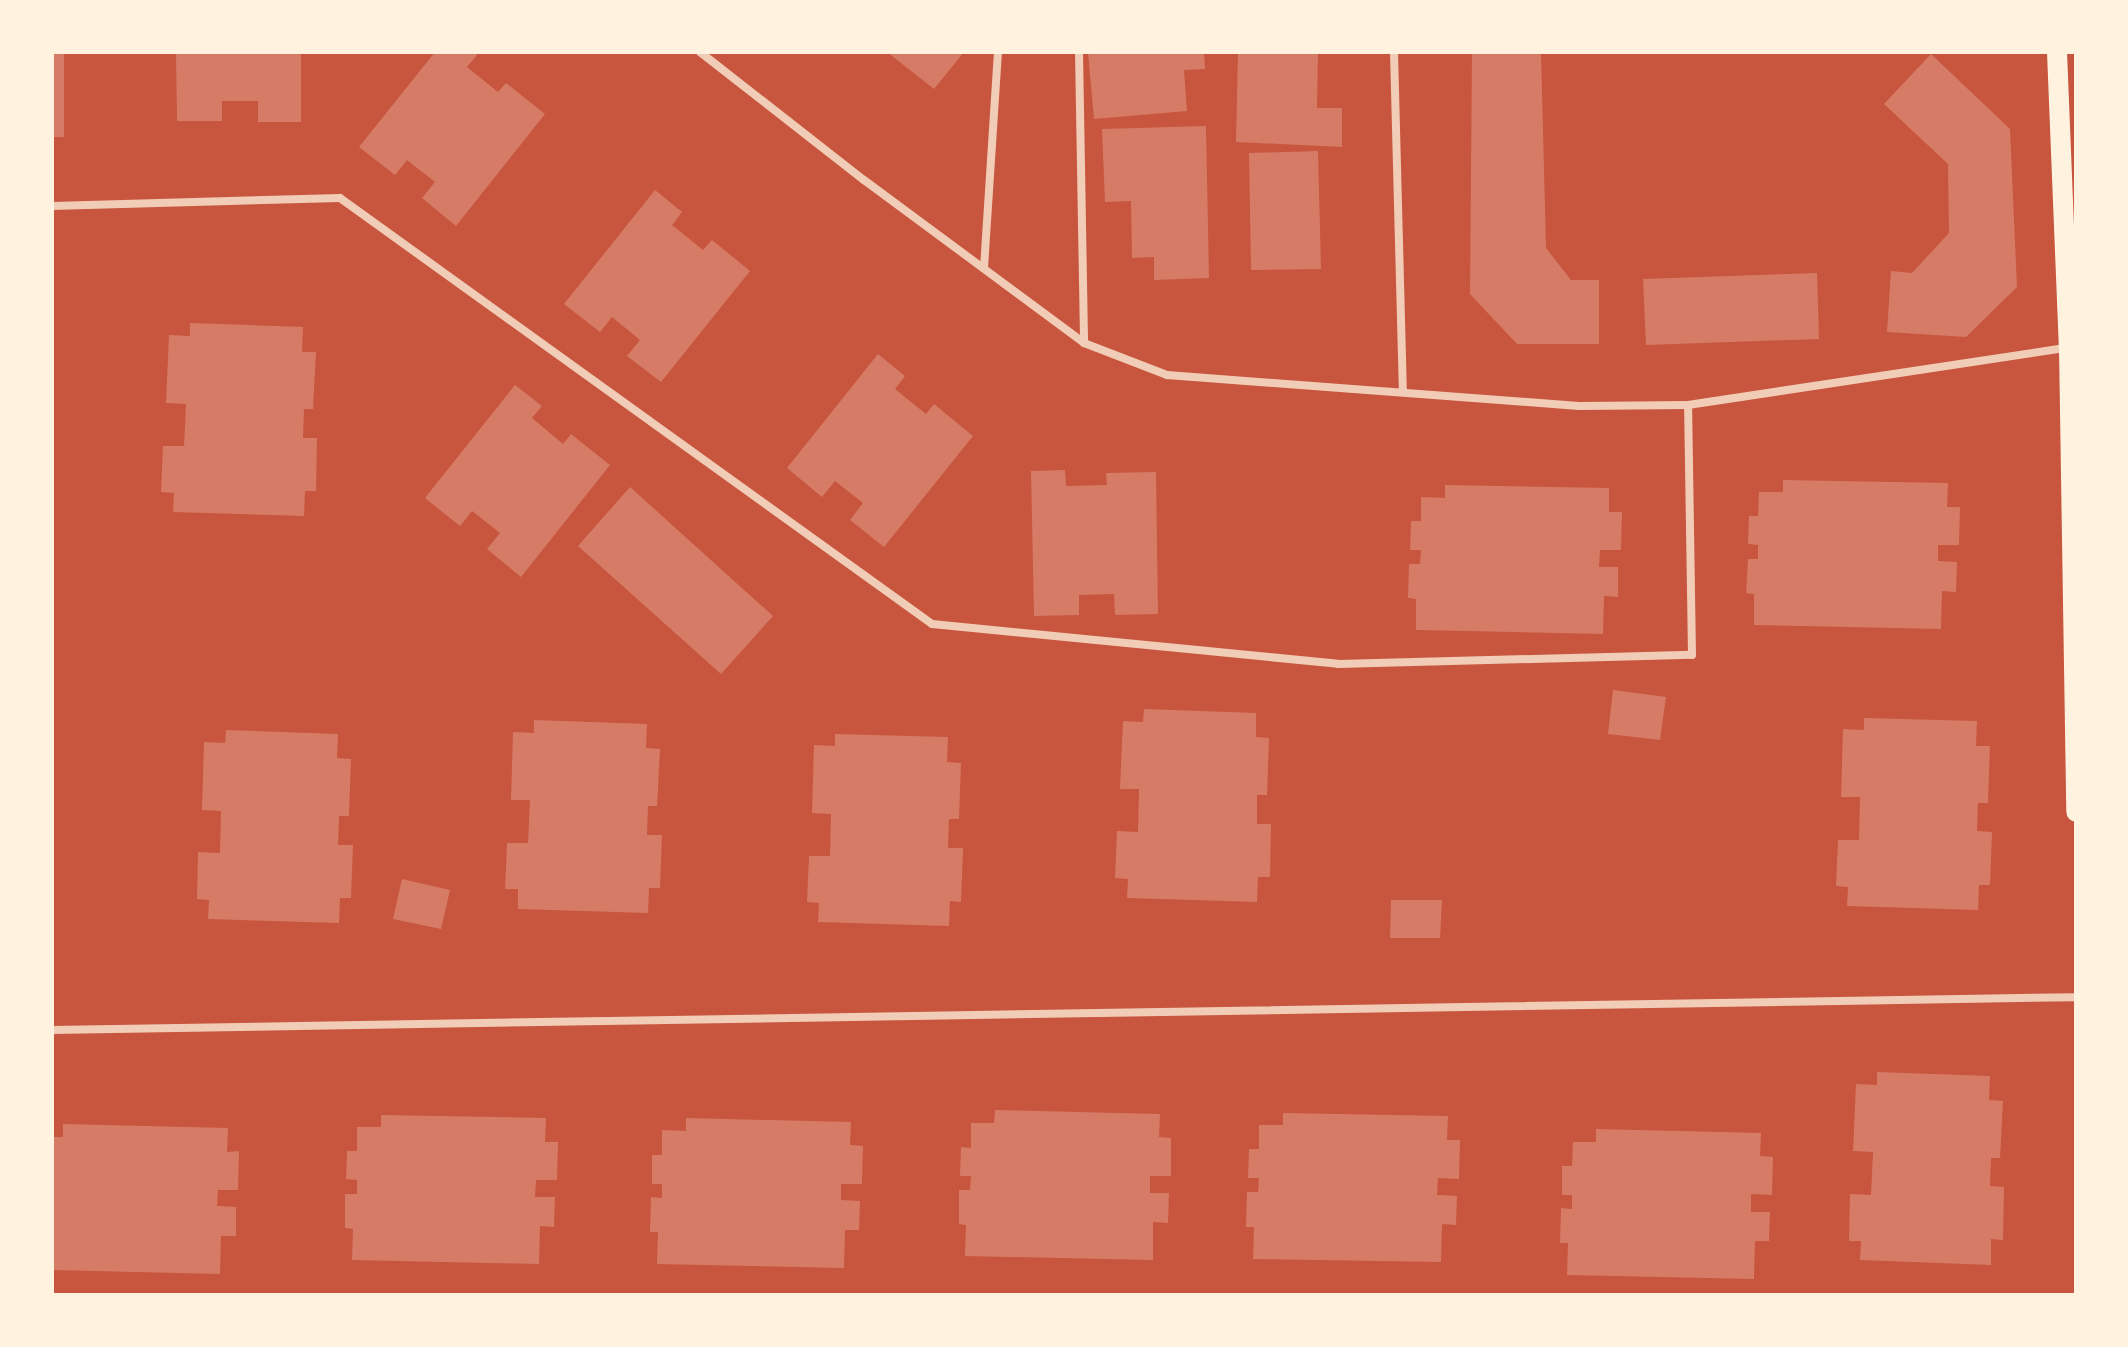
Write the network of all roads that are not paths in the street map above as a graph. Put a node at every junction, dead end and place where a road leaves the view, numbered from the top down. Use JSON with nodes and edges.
{"nodes":[{"id":1,"x":700,"y":52,"type":"edge"},
{"id":2,"x":998,"y":52,"type":"edge"},
{"id":3,"x":1079,"y":52,"type":"edge"},
{"id":4,"x":1394,"y":52,"type":"edge"},
{"id":5,"x":2057,"y":52,"type":"edge"},
{"id":6,"x":52,"y":206,"type":"edge"},
{"id":7,"x":984,"y":268,"type":"junction"},
{"id":8,"x":1084,"y":343,"type":"junction"},
{"id":9,"x":2072,"y":346,"type":"edge"},
{"id":10,"x":1403,"y":390,"type":"junction"},
{"id":11,"x":1688,"y":405,"type":"junction"},
{"id":12,"x":2076,"y":812,"type":"edge"},
{"id":13,"x":2076,"y":997,"type":"edge"},
{"id":14,"x":52,"y":1030,"type":"edge"}],
"edges":[{"from":1,"to":7,"type":"street"},
{"from":2,"to":7,"type":"street"},
{"from":3,"to":8,"type":"street"},
{"from":4,"to":10,"type":"street"},
{"from":5,"to":9,"type":"main road"},
{"from":6,"to":11,"type":"street"},
{"from":7,"to":8,"type":"street"},
{"from":8,"to":10,"type":"street"},
{"from":9,"to":11,"type":"street"},
{"from":9,"to":12,"type":"main road"},
{"from":10,"to":11,"type":"street"},
{"from":13,"to":14,"type":"street"}]}
